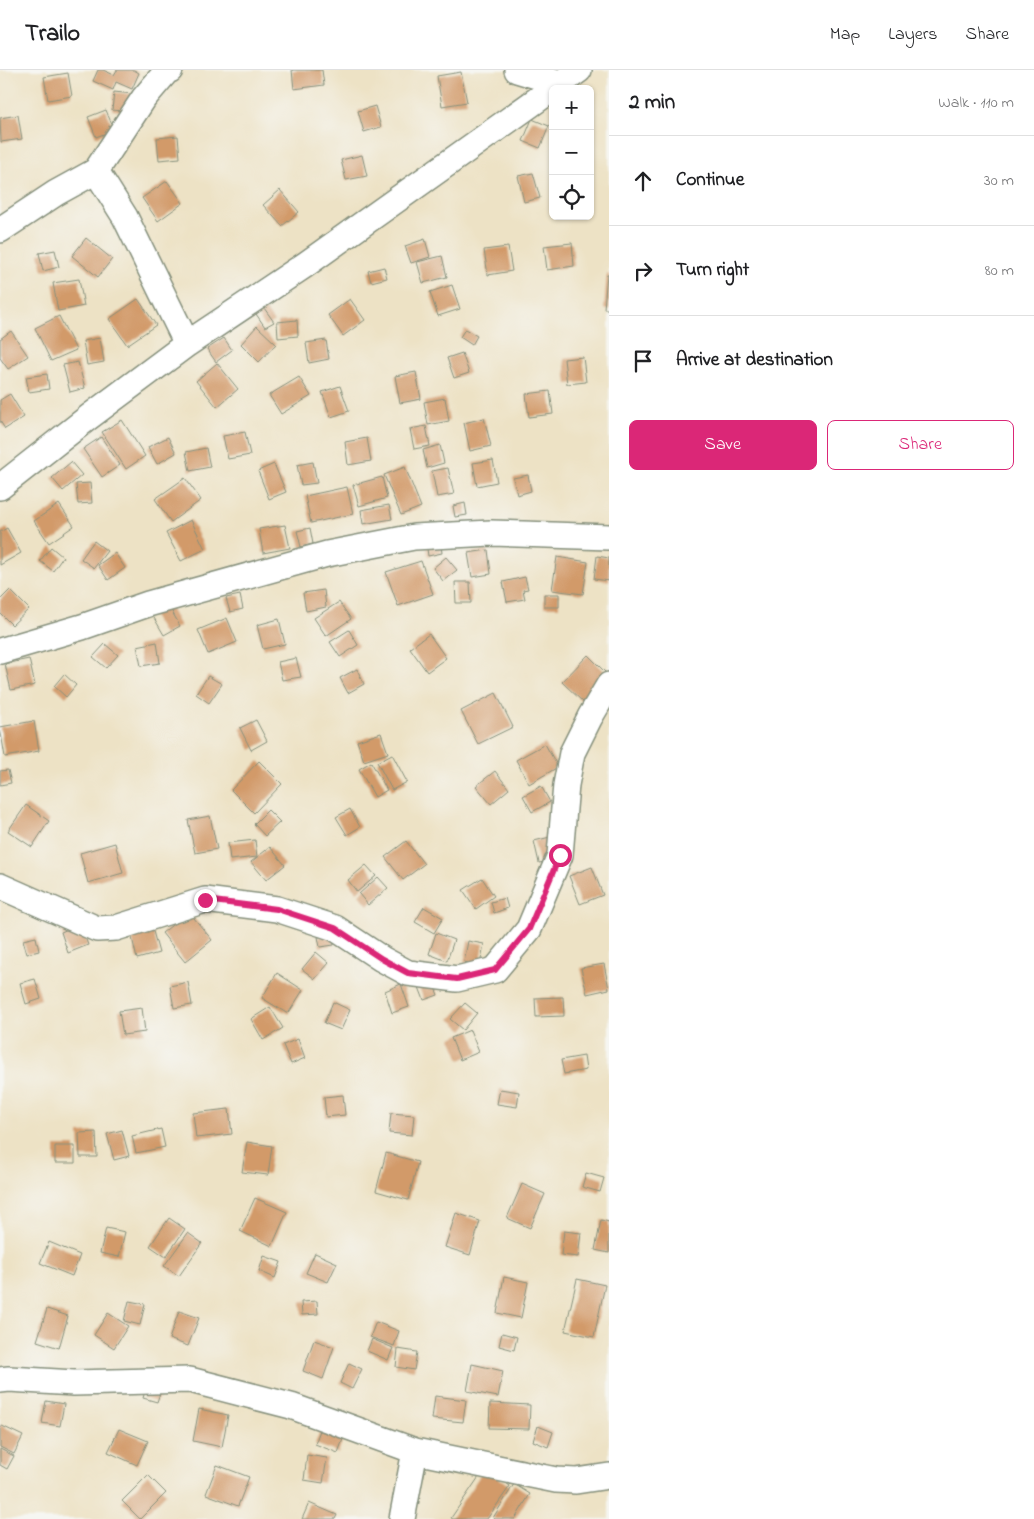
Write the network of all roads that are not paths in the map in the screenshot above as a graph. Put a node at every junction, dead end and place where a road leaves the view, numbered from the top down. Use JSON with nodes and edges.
{"nodes":[{"id":1,"x":170,"y":70,"type":"edge"},
{"id":2,"x":517,"y":70,"type":"edge"},
{"id":3,"x":570,"y":77,"type":"edge"},
{"id":4,"x":96,"y":171,"type":"junction"},
{"id":5,"x":0,"y":230,"type":"edge"},
{"id":6,"x":188,"y":344,"type":"junction"},
{"id":7,"x":0,"y":487,"type":"edge"},
{"id":8,"x":609,"y":537,"type":"edge"},
{"id":9,"x":0,"y":651,"type":"edge"},
{"id":10,"x":609,"y":685,"type":"edge"},
{"id":11,"x":0,"y":886,"type":"edge"},
{"id":12,"x":0,"y":1380,"type":"edge"},
{"id":13,"x":415,"y":1451,"type":"junction"},
{"id":14,"x":609,"y":1476,"type":"edge"},
{"id":15,"x":402,"y":1519,"type":"edge"}],
"edges":[{"from":1,"to":4,"type":"street"},
{"from":2,"to":3,"type":"street"},
{"from":3,"to":6,"type":"street"},
{"from":4,"to":5,"type":"street"},
{"from":4,"to":6,"type":"street"},
{"from":6,"to":7,"type":"street"},
{"from":8,"to":9,"type":"street"},
{"from":10,"to":11,"type":"street"},
{"from":12,"to":13,"type":"street"},
{"from":13,"to":14,"type":"street"},
{"from":13,"to":15,"type":"street"}]}
